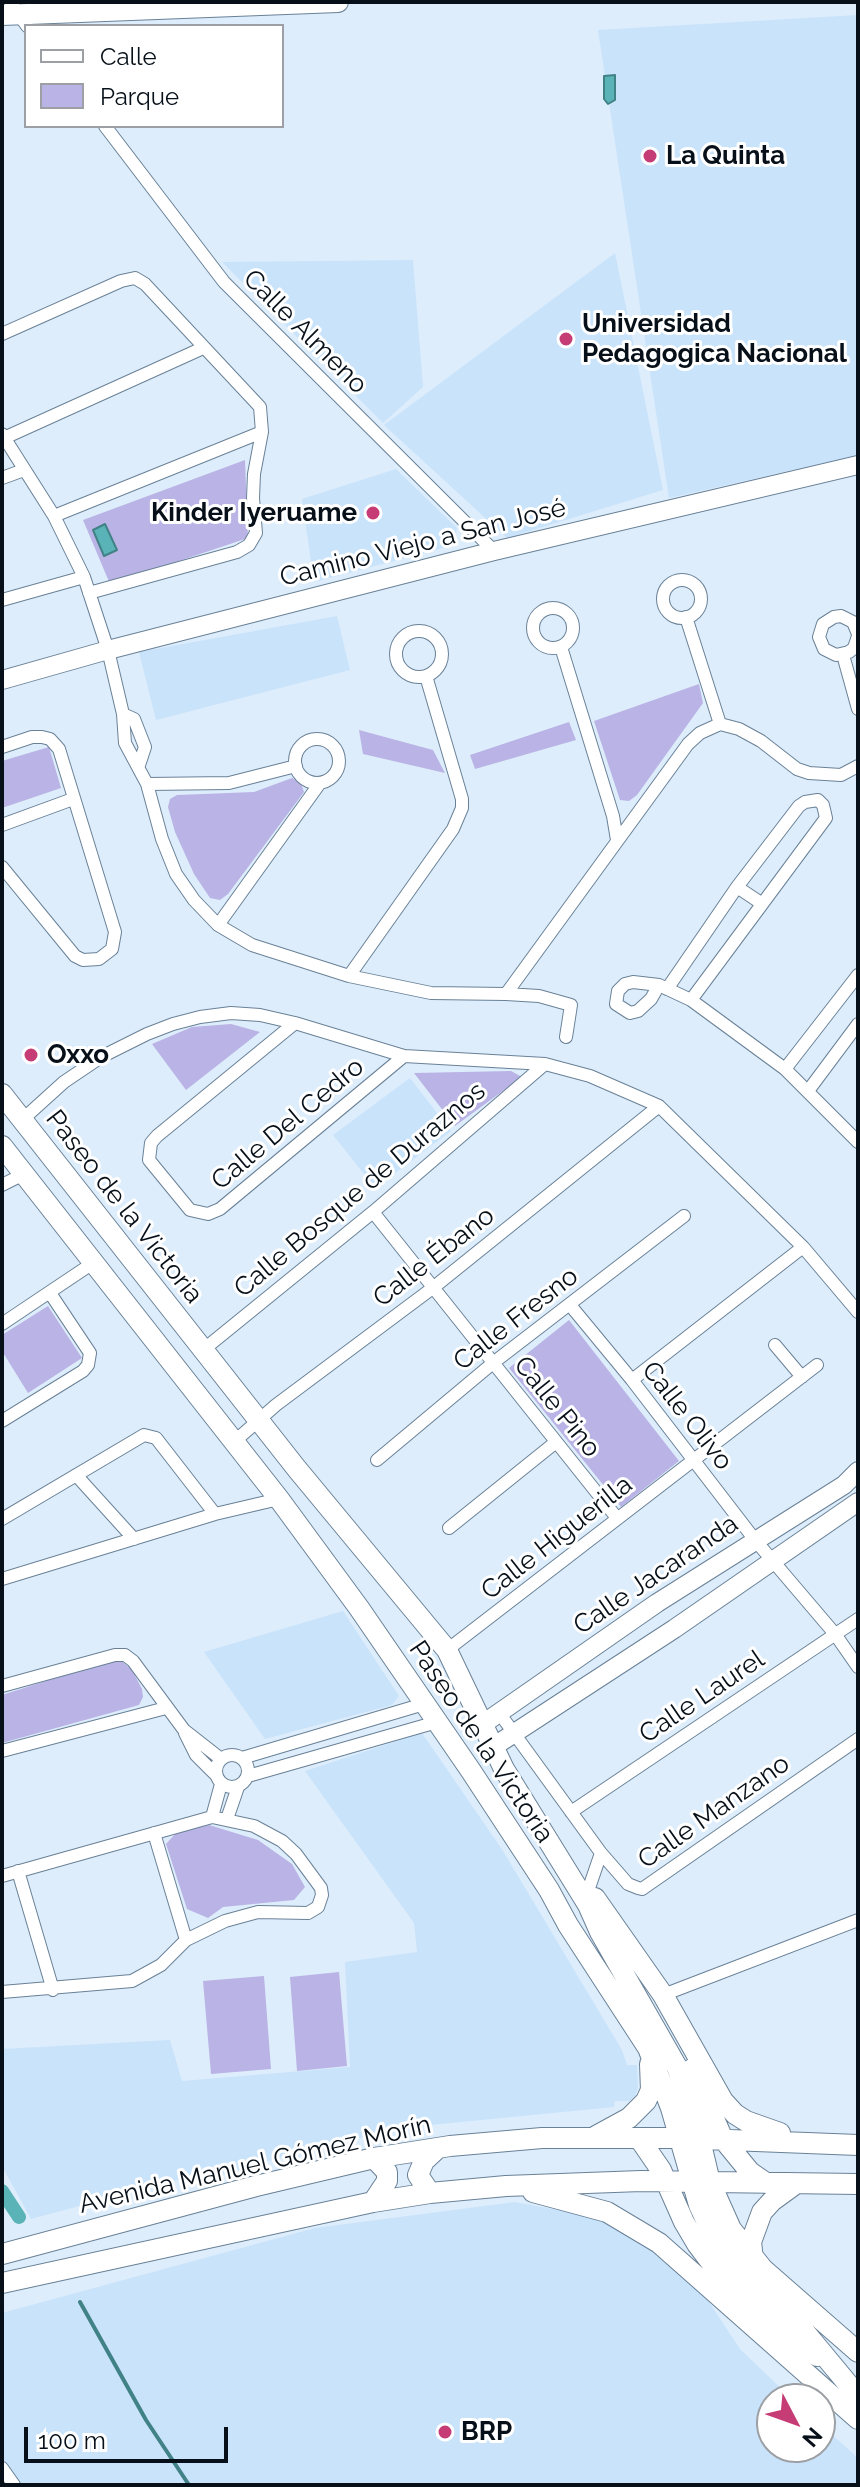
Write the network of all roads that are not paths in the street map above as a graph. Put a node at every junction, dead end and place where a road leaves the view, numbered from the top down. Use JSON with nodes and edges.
{"nodes":[{"id":1,"x":338,"y":2,"type":"edge"},
{"id":2,"x":14,"y":15,"type":"edge"},
{"id":3,"x":107,"y":128,"type":"edge"},
{"id":4,"x":2,"y":334,"type":"edge"},
{"id":5,"x":203,"y":348,"type":"junction"},
{"id":6,"x":262,"y":432,"type":"junction"},
{"id":7,"x":3,"y":436,"type":"edge"},
{"id":8,"x":858,"y":465,"type":"edge"},
{"id":9,"x":24,"y":470,"type":"junction"},
{"id":10,"x":2,"y":478,"type":"edge"},
{"id":11,"x":54,"y":516,"type":"junction"},
{"id":12,"x":494,"y":551,"type":"junction"},
{"id":13,"x":84,"y":577,"type":"junction"},
{"id":14,"x":89,"y":593,"type":"junction"},
{"id":15,"x":2,"y":600,"type":"edge"},
{"id":16,"x":686,"y":617,"type":"dead end"},
{"id":17,"x":858,"y":635,"type":"edge"},
{"id":18,"x":561,"y":647,"type":"dead end"},
{"id":19,"x":108,"y":650,"type":"junction"},
{"id":20,"x":843,"y":655,"type":"junction"},
{"id":21,"x":426,"y":676,"type":"dead end"},
{"id":22,"x":2,"y":680,"type":"edge"},
{"id":23,"x":858,"y":709,"type":"edge"},
{"id":24,"x":720,"y":724,"type":"junction"},
{"id":25,"x":2,"y":747,"type":"edge"},
{"id":26,"x":296,"y":766,"type":"junction"},
{"id":27,"x":858,"y":766,"type":"edge"},
{"id":28,"x":320,"y":783,"type":"junction"},
{"id":29,"x":147,"y":784,"type":"junction"},
{"id":30,"x":73,"y":799,"type":"junction"},
{"id":31,"x":2,"y":825,"type":"edge"},
{"id":32,"x":617,"y":840,"type":"junction"},
{"id":33,"x":2,"y":867,"type":"edge"},
{"id":34,"x":737,"y":887,"type":"junction"},
{"id":35,"x":761,"y":903,"type":"junction"},
{"id":36,"x":218,"y":925,"type":"junction"},
{"id":37,"x":858,"y":975,"type":"edge"},
{"id":38,"x":349,"y":976,"type":"junction"},
{"id":39,"x":506,"y":994,"type":"junction"},
{"id":40,"x":691,"y":1000,"type":"junction"},
{"id":41,"x":295,"y":1023,"type":"junction"},
{"id":42,"x":858,"y":1024,"type":"edge"},
{"id":43,"x":566,"y":1037,"type":"dead end"},
{"id":44,"x":404,"y":1056,"type":"junction"},
{"id":45,"x":545,"y":1064,"type":"junction"},
{"id":46,"x":785,"y":1069,"type":"junction"},
{"id":47,"x":808,"y":1091,"type":"junction"},
{"id":48,"x":2,"y":1094,"type":"edge"},
{"id":49,"x":659,"y":1106,"type":"junction"},
{"id":50,"x":22,"y":1120,"type":"junction"},
{"id":51,"x":858,"y":1142,"type":"edge"},
{"id":52,"x":10,"y":1161,"type":"edge"},
{"id":53,"x":2,"y":1185,"type":"edge"},
{"id":54,"x":373,"y":1212,"type":"junction"},
{"id":55,"x":684,"y":1216,"type":"dead end"},
{"id":56,"x":803,"y":1247,"type":"junction"},
{"id":57,"x":93,"y":1263,"type":"junction"},
{"id":58,"x":434,"y":1287,"type":"junction"},
{"id":59,"x":50,"y":1293,"type":"junction"},
{"id":60,"x":570,"y":1305,"type":"junction"},
{"id":61,"x":858,"y":1312,"type":"edge"},
{"id":62,"x":2,"y":1324,"type":"edge"},
{"id":63,"x":775,"y":1345,"type":"dead end"},
{"id":64,"x":203,"y":1350,"type":"junction"},
{"id":65,"x":493,"y":1363,"type":"junction"},
{"id":66,"x":817,"y":1365,"type":"dead end"},
{"id":67,"x":802,"y":1377,"type":"junction"},
{"id":68,"x":632,"y":1380,"type":"junction"},
{"id":69,"x":2,"y":1421,"type":"edge"},
{"id":70,"x":259,"y":1421,"type":"junction"},
{"id":71,"x":235,"y":1441,"type":"junction"},
{"id":72,"x":556,"y":1442,"type":"junction"},
{"id":73,"x":377,"y":1460,"type":"dead end"},
{"id":74,"x":694,"y":1461,"type":"junction"},
{"id":75,"x":858,"y":1471,"type":"edge"},
{"id":76,"x":76,"y":1475,"type":"junction"},
{"id":77,"x":279,"y":1499,"type":"junction"},
{"id":78,"x":858,"y":1502,"type":"edge"},
{"id":79,"x":332,"y":1513,"type":"junction"},
{"id":80,"x":215,"y":1514,"type":"junction"},
{"id":81,"x":617,"y":1518,"type":"junction"},
{"id":82,"x":2,"y":1519,"type":"edge"},
{"id":83,"x":449,"y":1528,"type":"dead end"},
{"id":84,"x":305,"y":1533,"type":"junction"},
{"id":85,"x":134,"y":1539,"type":"junction"},
{"id":86,"x":755,"y":1540,"type":"junction"},
{"id":87,"x":774,"y":1562,"type":"junction"},
{"id":88,"x":2,"y":1579,"type":"edge"},
{"id":89,"x":657,"y":1603,"type":"junction"},
{"id":90,"x":858,"y":1619,"type":"edge"},
{"id":91,"x":674,"y":1629,"type":"junction"},
{"id":92,"x":835,"y":1634,"type":"junction"},
{"id":93,"x":447,"y":1650,"type":"junction"},
{"id":94,"x":858,"y":1667,"type":"edge"},
{"id":95,"x":2,"y":1686,"type":"edge"},
{"id":96,"x":424,"y":1704,"type":"junction"},
{"id":97,"x":166,"y":1708,"type":"junction"},
{"id":98,"x":492,"y":1719,"type":"junction"},
{"id":99,"x":437,"y":1722,"type":"junction"},
{"id":100,"x":184,"y":1730,"type":"junction"},
{"id":101,"x":514,"y":1734,"type":"junction"},
{"id":102,"x":858,"y":1739,"type":"edge"},
{"id":103,"x":493,"y":1747,"type":"junction"},
{"id":104,"x":2,"y":1751,"type":"edge"},
{"id":105,"x":242,"y":1758,"type":"junction"},
{"id":106,"x":221,"y":1759,"type":"junction"},
{"id":107,"x":248,"y":1776,"type":"junction"},
{"id":108,"x":218,"y":1779,"type":"junction"},
{"id":109,"x":238,"y":1787,"type":"junction"},
{"id":110,"x":516,"y":1789,"type":"junction"},
{"id":111,"x":571,"y":1812,"type":"junction"},
{"id":112,"x":212,"y":1817,"type":"junction"},
{"id":113,"x":227,"y":1819,"type":"junction"},
{"id":114,"x":154,"y":1833,"type":"junction"},
{"id":115,"x":601,"y":1853,"type":"junction"},
{"id":116,"x":18,"y":1871,"type":"junction"},
{"id":117,"x":2,"y":1876,"type":"edge"},
{"id":118,"x":589,"y":1888,"type":"junction"},
{"id":119,"x":549,"y":1890,"type":"junction"},
{"id":120,"x":858,"y":1920,"type":"edge"},
{"id":121,"x":600,"y":1932,"type":"junction"},
{"id":122,"x":186,"y":1940,"type":"junction"},
{"id":123,"x":53,"y":1990,"type":"junction"},
{"id":124,"x":2,"y":1992,"type":"edge"},
{"id":125,"x":663,"y":1995,"type":"junction"},
{"id":126,"x":648,"y":2048,"type":"junction"},
{"id":127,"x":594,"y":2138,"type":"junction"},
{"id":128,"x":639,"y":2138,"type":"junction"},
{"id":129,"x":679,"y":2138,"type":"junction"},
{"id":130,"x":700,"y":2138,"type":"junction"},
{"id":131,"x":723,"y":2139,"type":"junction"},
{"id":132,"x":819,"y":2143,"type":"junction"},
{"id":133,"x":858,"y":2145,"type":"edge"},
{"id":134,"x":438,"y":2148,"type":"junction"},
{"id":135,"x":374,"y":2158,"type":"junction"},
{"id":136,"x":700,"y":2181,"type":"junction"},
{"id":137,"x":667,"y":2182,"type":"junction"},
{"id":138,"x":766,"y":2183,"type":"junction"},
{"id":139,"x":858,"y":2184,"type":"edge"},
{"id":140,"x":794,"y":2185,"type":"junction"},
{"id":141,"x":506,"y":2186,"type":"junction"},
{"id":142,"x":430,"y":2193,"type":"junction"},
{"id":143,"x":373,"y":2202,"type":"junction"},
{"id":144,"x":5,"y":2247,"type":"edge"},
{"id":145,"x":753,"y":2259,"type":"junction"},
{"id":146,"x":2,"y":2283,"type":"edge"},
{"id":147,"x":858,"y":2352,"type":"edge"},
{"id":148,"x":838,"y":2369,"type":"junction"},
{"id":149,"x":858,"y":2380,"type":"edge"},
{"id":150,"x":858,"y":2396,"type":"edge"},
{"id":151,"x":858,"y":2419,"type":"edge"},
{"id":152,"x":2,"y":2468,"type":"edge"},
{"id":153,"x":14,"y":2485,"type":"edge"}],
"edges":[{"from":1,"to":2,"type":"main road"},
{"from":3,"to":12,"type":"street","name":"Calle Almeno"},
{"from":4,"to":5,"type":"street"},
{"from":5,"to":6,"type":"street"},
{"from":5,"to":7,"type":"street"},
{"from":6,"to":11,"type":"street"},
{"from":6,"to":14,"type":"street"},
{"from":7,"to":9,"type":"street"},
{"from":8,"to":12,"type":"street","name":"Camino Viejo a San José"},
{"from":9,"to":10,"type":"street"},
{"from":9,"to":11,"type":"street"},
{"from":11,"to":13,"type":"street"},
{"from":12,"to":19,"type":"street","name":"Camino Viejo a San José"},
{"from":13,"to":14,"type":"street"},
{"from":13,"to":15,"type":"street"},
{"from":14,"to":19,"type":"street"},
{"from":16,"to":24,"type":"street"},
{"from":17,"to":20,"type":"street"},
{"from":17,"to":20,"type":"street"},
{"from":18,"to":32,"type":"street"},
{"from":19,"to":22,"type":"street","name":"Camino Viejo a San José"},
{"from":19,"to":29,"type":"street"},
{"from":20,"to":23,"type":"street"},
{"from":21,"to":38,"type":"street"},
{"from":24,"to":27,"type":"street"},
{"from":24,"to":32,"type":"street"},
{"from":25,"to":30,"type":"street"},
{"from":26,"to":28,"type":"street"},
{"from":26,"to":28,"type":"street"},
{"from":26,"to":29,"type":"street"},
{"from":28,"to":36,"type":"street"},
{"from":29,"to":36,"type":"street"},
{"from":30,"to":31,"type":"street"},
{"from":30,"to":33,"type":"street"},
{"from":32,"to":39,"type":"street"},
{"from":34,"to":35,"type":"street"},
{"from":34,"to":35,"type":"street"},
{"from":34,"to":40,"type":"street"},
{"from":35,"to":40,"type":"street"},
{"from":36,"to":38,"type":"street"},
{"from":37,"to":46,"type":"street"},
{"from":38,"to":39,"type":"street"},
{"from":39,"to":43,"type":"street"},
{"from":40,"to":46,"type":"street"},
{"from":41,"to":44,"type":"street"},
{"from":41,"to":44,"type":"street","name":"Calle Del Cedro"},
{"from":41,"to":50,"type":"street"},
{"from":42,"to":47,"type":"street"},
{"from":44,"to":45,"type":"street"},
{"from":45,"to":49,"type":"street"},
{"from":45,"to":54,"type":"street","name":"Calle Bosque de Duraznos"},
{"from":46,"to":47,"type":"street"},
{"from":47,"to":51,"type":"street"},
{"from":48,"to":50,"type":"main road","name":"Paseo de la Victoria"},
{"from":49,"to":56,"type":"street"},
{"from":49,"to":58,"type":"street","name":"Calle Ébano"},
{"from":50,"to":64,"type":"main road","name":"Paseo de la Victoria"},
{"from":52,"to":53,"type":"street"},
{"from":52,"to":57,"type":"main road","name":"Paseo de la Victoria"},
{"from":54,"to":58,"type":"street","name":"Calle Pino"},
{"from":54,"to":64,"type":"street","name":"Calle Bosque de Duraznos"},
{"from":55,"to":60,"type":"street","name":"Calle Fresno"},
{"from":56,"to":61,"type":"street"},
{"from":56,"to":68,"type":"street"},
{"from":57,"to":59,"type":"street"},
{"from":57,"to":71,"type":"main road","name":"Paseo de la Victoria"},
{"from":58,"to":65,"type":"street","name":"Calle Pino"},
{"from":58,"to":70,"type":"street","name":"Calle Ébano"},
{"from":59,"to":62,"type":"street"},
{"from":59,"to":69,"type":"street"},
{"from":60,"to":65,"type":"street","name":"Calle Fresno"},
{"from":60,"to":68,"type":"street","name":"Calle Olivo"},
{"from":63,"to":67,"type":"street"},
{"from":64,"to":70,"type":"main road","name":"Paseo de la Victoria"},
{"from":65,"to":72,"type":"street","name":"Calle Pino"},
{"from":65,"to":73,"type":"street","name":"Calle Fresno"},
{"from":66,"to":67,"type":"street","name":"Calle Higuerilla"},
{"from":67,"to":74,"type":"street","name":"Calle Higuerilla"},
{"from":68,"to":74,"type":"street","name":"Calle Olivo"},
{"from":70,"to":71,"type":"street","name":"Calle Ébano"},
{"from":70,"to":79,"type":"main road","name":"Paseo de la Victoria"},
{"from":71,"to":77,"type":"main road","name":"Paseo de la Victoria"},
{"from":72,"to":81,"type":"street","name":"Calle Pino"},
{"from":72,"to":83,"type":"street"},
{"from":74,"to":81,"type":"street","name":"Calle Higuerilla"},
{"from":74,"to":86,"type":"street","name":"Calle Olivo"},
{"from":75,"to":86,"type":"street","name":"Calle Jacaranda"},
{"from":76,"to":80,"type":"street"},
{"from":76,"to":82,"type":"street"},
{"from":76,"to":85,"type":"street"},
{"from":77,"to":80,"type":"street"},
{"from":77,"to":84,"type":"main road","name":"Paseo de la Victoria"},
{"from":78,"to":87,"type":"street"},
{"from":79,"to":84,"type":"main road"},
{"from":79,"to":93,"type":"main road","name":"Paseo de la Victoria"},
{"from":80,"to":85,"type":"street"},
{"from":81,"to":93,"type":"street","name":"Calle Higuerilla"},
{"from":84,"to":96,"type":"main road","name":"Paseo de la Victoria"},
{"from":85,"to":88,"type":"street"},
{"from":86,"to":87,"type":"street","name":"Calle Olivo"},
{"from":86,"to":89,"type":"street","name":"Calle Jacaranda"},
{"from":87,"to":91,"type":"street"},
{"from":87,"to":92,"type":"street","name":"Calle Olivo"},
{"from":89,"to":91,"type":"street"},
{"from":89,"to":98,"type":"street","name":"Calle Jacaranda"},
{"from":90,"to":92,"type":"street","name":"Calle Laurel"},
{"from":91,"to":101,"type":"street"},
{"from":92,"to":94,"type":"street","name":"Calle Olivo"},
{"from":92,"to":111,"type":"street","name":"Calle Laurel"},
{"from":93,"to":98,"type":"main road","name":"Paseo de la Victoria"},
{"from":95,"to":97,"type":"street"},
{"from":96,"to":99,"type":"main road","name":"Paseo de la Victoria"},
{"from":96,"to":105,"type":"street"},
{"from":97,"to":100,"type":"street"},
{"from":97,"to":104,"type":"street"},
{"from":98,"to":101,"type":"street","name":"Calle Manzano"},
{"from":98,"to":103,"type":"main road","name":"Paseo de la Victoria"},
{"from":99,"to":107,"type":"street"},
{"from":99,"to":119,"type":"main road","name":"Paseo de la Victoria"},
{"from":100,"to":106,"type":"street"},
{"from":100,"to":108,"type":"street"},
{"from":101,"to":103,"type":"street"},
{"from":101,"to":111,"type":"street","name":"Calle Manzano"},
{"from":102,"to":115,"type":"street","name":"Calle Manzano"},
{"from":103,"to":110,"type":"main road","name":"Paseo de la Victoria"},
{"from":105,"to":106,"type":"street"},
{"from":105,"to":107,"type":"street"},
{"from":106,"to":108,"type":"street"},
{"from":107,"to":109,"type":"street"},
{"from":108,"to":109,"type":"street"},
{"from":108,"to":112,"type":"street"},
{"from":109,"to":113,"type":"street"},
{"from":110,"to":118,"type":"main road"},
{"from":110,"to":121,"type":"main road","name":"Paseo de la Victoria"},
{"from":111,"to":115,"type":"street","name":"Calle Manzano"},
{"from":112,"to":113,"type":"street"},
{"from":112,"to":114,"type":"street"},
{"from":113,"to":122,"type":"street"},
{"from":114,"to":116,"type":"street"},
{"from":114,"to":122,"type":"street"},
{"from":115,"to":118,"type":"street","name":"Calle Manzano"},
{"from":116,"to":117,"type":"street"},
{"from":116,"to":123,"type":"street"},
{"from":118,"to":125,"type":"main road"},
{"from":119,"to":121,"type":"main road"},
{"from":119,"to":126,"type":"main road","name":"Paseo de la Victoria"},
{"from":120,"to":125,"type":"street"},
{"from":121,"to":130,"type":"main road"},
{"from":121,"to":131,"type":"main road"},
{"from":122,"to":123,"type":"street"},
{"from":123,"to":124,"type":"street"},
{"from":125,"to":132,"type":"main road"},
{"from":126,"to":127,"type":"main road"},
{"from":126,"to":129,"type":"main road","name":"Paseo de la Victoria"},
{"from":127,"to":128,"type":"main road","name":"Avenida Manuel Gómez Morín"},
{"from":127,"to":134,"type":"main road","name":"Avenida Manuel Gómez Morín"},
{"from":128,"to":129,"type":"main road","name":"Avenida Manuel Gómez Morín"},
{"from":128,"to":137,"type":"main road"},
{"from":129,"to":130,"type":"main road","name":"Avenida Manuel Gómez Morín"},
{"from":129,"to":136,"type":"main road","name":"Paseo de la Victoria"},
{"from":130,"to":131,"type":"main road","name":"Avenida Manuel Gómez Morín"},
{"from":130,"to":136,"type":"main road"},
{"from":131,"to":132,"type":"main road","name":"Avenida Manuel Gómez Morín"},
{"from":131,"to":138,"type":"main road"},
{"from":132,"to":133,"type":"main road","name":"Avenida Manuel Gómez Morín"},
{"from":134,"to":135,"type":"main road","name":"Avenida Manuel Gómez Morín"},
{"from":134,"to":142,"type":"main road"},
{"from":135,"to":143,"type":"main road"},
{"from":135,"to":144,"type":"main road","name":"Avenida Manuel Gómez Morín"},
{"from":136,"to":137,"type":"main road"},
{"from":136,"to":138,"type":"main road"},
{"from":136,"to":145,"type":"main road"},
{"from":136,"to":148,"type":"main road","name":"Paseo de la Victoria"},
{"from":137,"to":141,"type":"main road"},
{"from":137,"to":148,"type":"main road"},
{"from":138,"to":140,"type":"main road"},
{"from":139,"to":140,"type":"main road"},
{"from":140,"to":145,"type":"main road"},
{"from":141,"to":142,"type":"main road"},
{"from":141,"to":151,"type":"main road"},
{"from":142,"to":143,"type":"main road"},
{"from":143,"to":146,"type":"main road"},
{"from":145,"to":147,"type":"main road"},
{"from":148,"to":149,"type":"main road"},
{"from":148,"to":150,"type":"main road","name":"Paseo de la Victoria"},
{"from":152,"to":153,"type":"street"}]}
